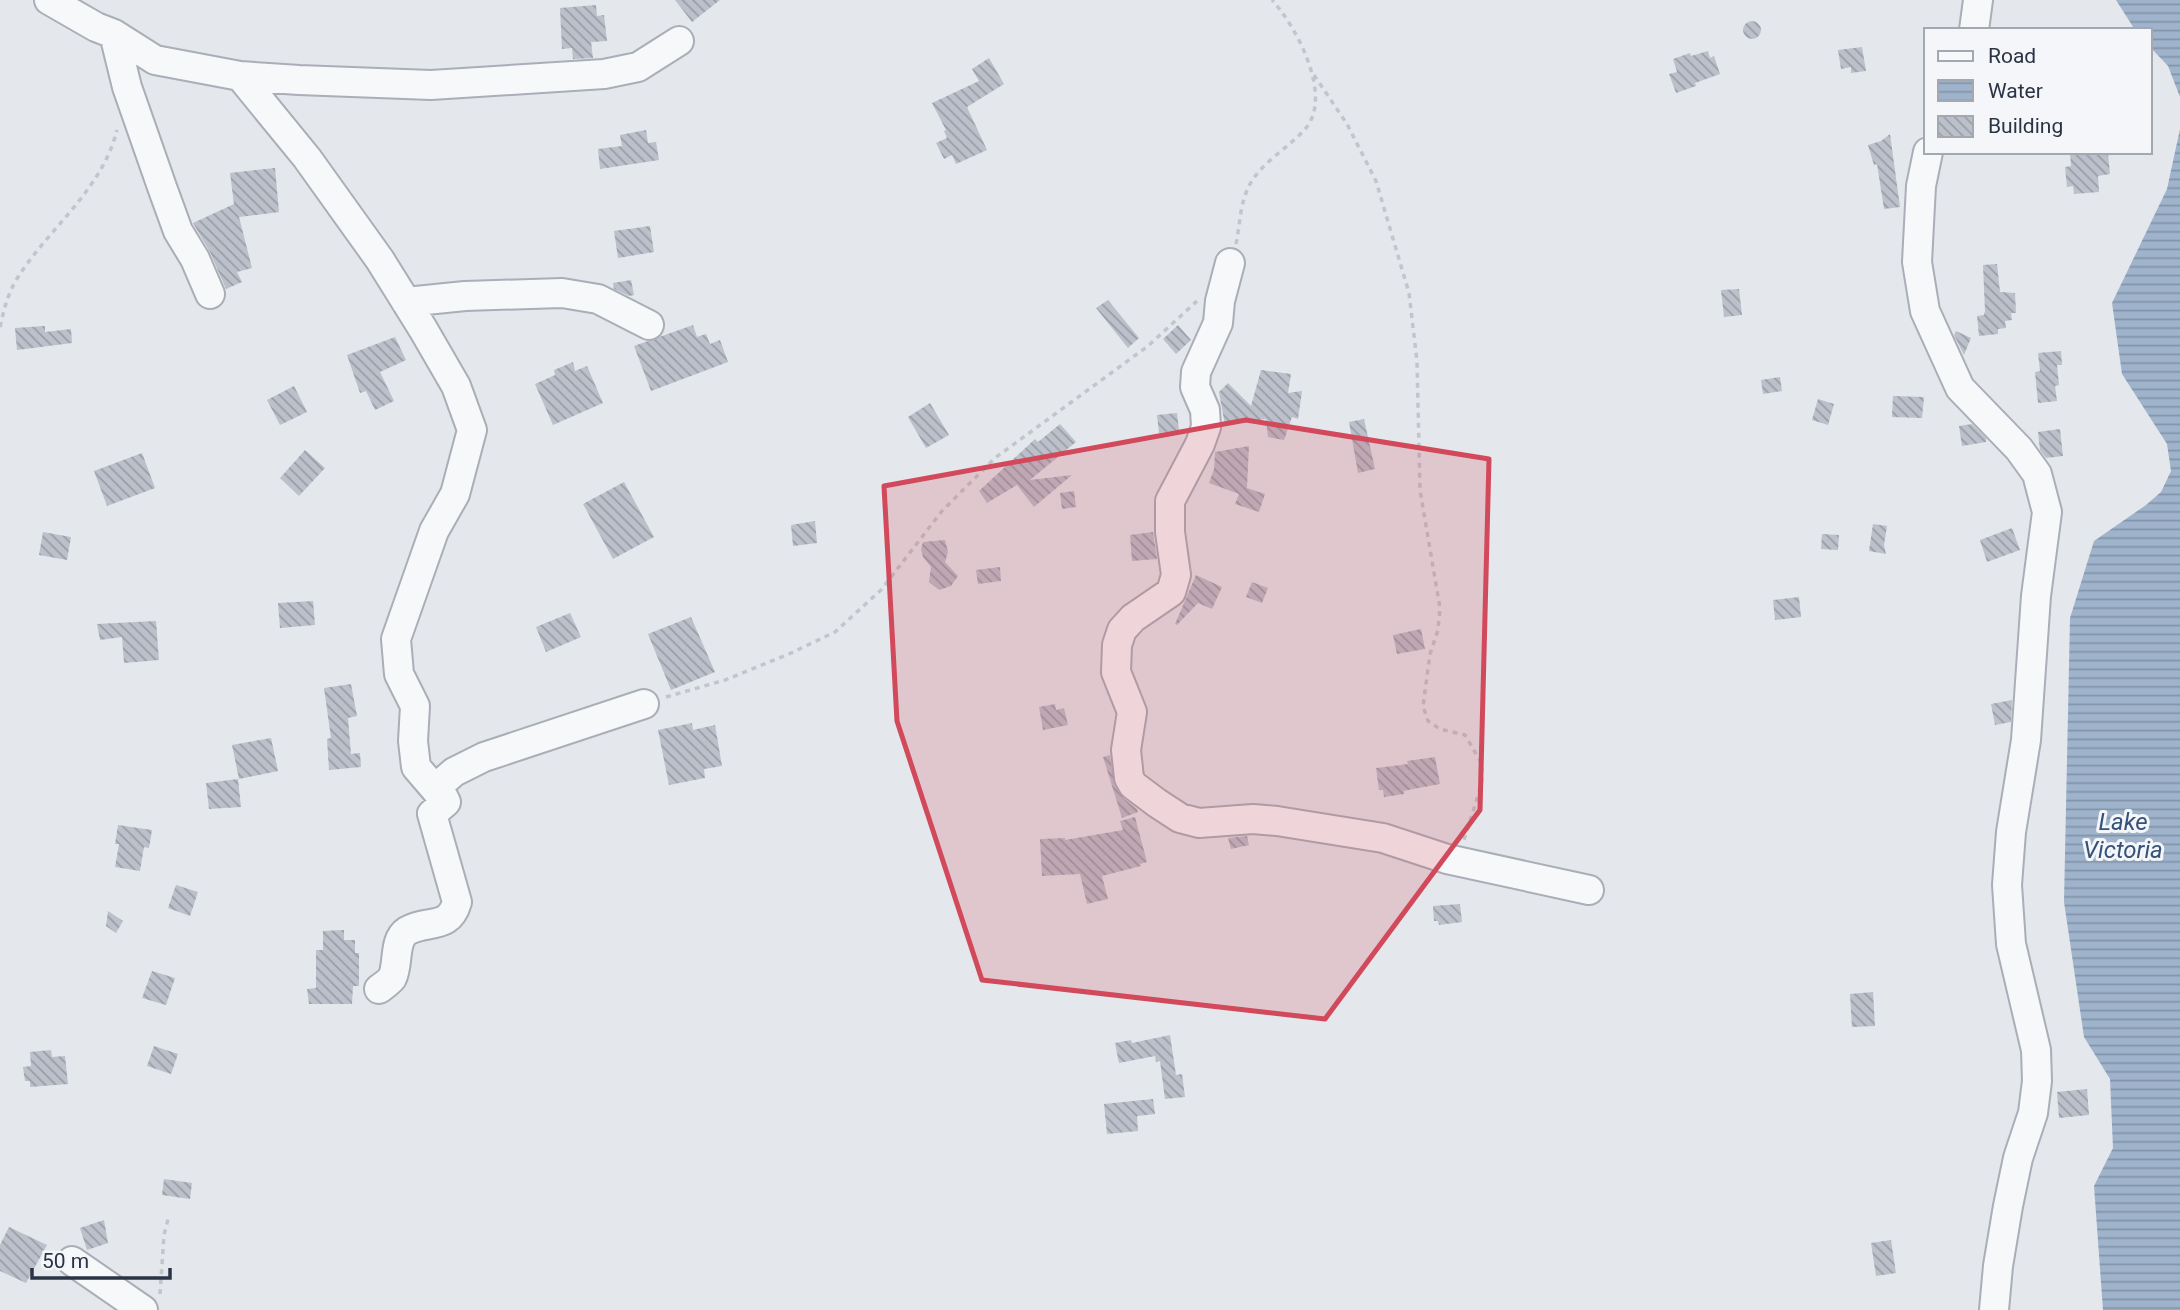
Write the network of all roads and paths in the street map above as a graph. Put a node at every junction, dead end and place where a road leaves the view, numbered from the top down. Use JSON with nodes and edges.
{"nodes":[{"id":1,"x":49,"y":0,"type":"edge"},
{"id":2,"x":1272,"y":0,"type":"edge"},
{"id":3,"x":1978,"y":0,"type":"edge"},
{"id":4,"x":1974,"y":28,"type":"edge"},
{"id":5,"x":114,"y":34,"type":"junction"},
{"id":6,"x":679,"y":41,"type":"dead end"},
{"id":7,"x":1313,"y":73,"type":"junction"},
{"id":8,"x":240,"y":76,"type":"junction"},
{"id":9,"x":118,"y":126,"type":"dead end"},
{"id":10,"x":1928,"y":154,"type":"edge"},
{"id":11,"x":1230,"y":263,"type":"joint"},
{"id":12,"x":210,"y":294,"type":"dead end"},
{"id":13,"x":1198,"y":299,"type":"dead end"},
{"id":14,"x":406,"y":302,"type":"junction"},
{"id":15,"x":649,"y":325,"type":"dead end"},
{"id":16,"x":0,"y":327,"type":"edge"},
{"id":17,"x":644,"y":704,"type":"joint"},
{"id":18,"x":446,"y":802,"type":"junction"},
{"id":19,"x":1447,"y":859,"type":"junction"},
{"id":20,"x":1589,"y":890,"type":"dead end"},
{"id":21,"x":379,"y":989,"type":"dead end"},
{"id":22,"x":168,"y":1219,"type":"dead end"},
{"id":23,"x":72,"y":1261,"type":"dead end"},
{"id":24,"x":151,"y":1303,"type":"edge"},
{"id":25,"x":1994,"y":1310,"type":"edge"}],
"edges":[{"from":1,"to":5,"type":"street"},
{"from":2,"to":7,"type":"path"},
{"from":3,"to":4,"type":"street"},
{"from":5,"to":8,"type":"street"},
{"from":5,"to":12,"type":"street"},
{"from":6,"to":8,"type":"street"},
{"from":7,"to":11,"type":"path"},
{"from":7,"to":19,"type":"path"},
{"from":8,"to":14,"type":"street"},
{"from":9,"to":16,"type":"path"},
{"from":10,"to":25,"type":"street"},
{"from":11,"to":19,"type":"street"},
{"from":13,"to":17,"type":"path"},
{"from":14,"to":15,"type":"street"},
{"from":14,"to":18,"type":"street"},
{"from":17,"to":18,"type":"street"},
{"from":18,"to":21,"type":"street"},
{"from":19,"to":20,"type":"street"},
{"from":22,"to":24,"type":"path"},
{"from":23,"to":24,"type":"street"}]}
